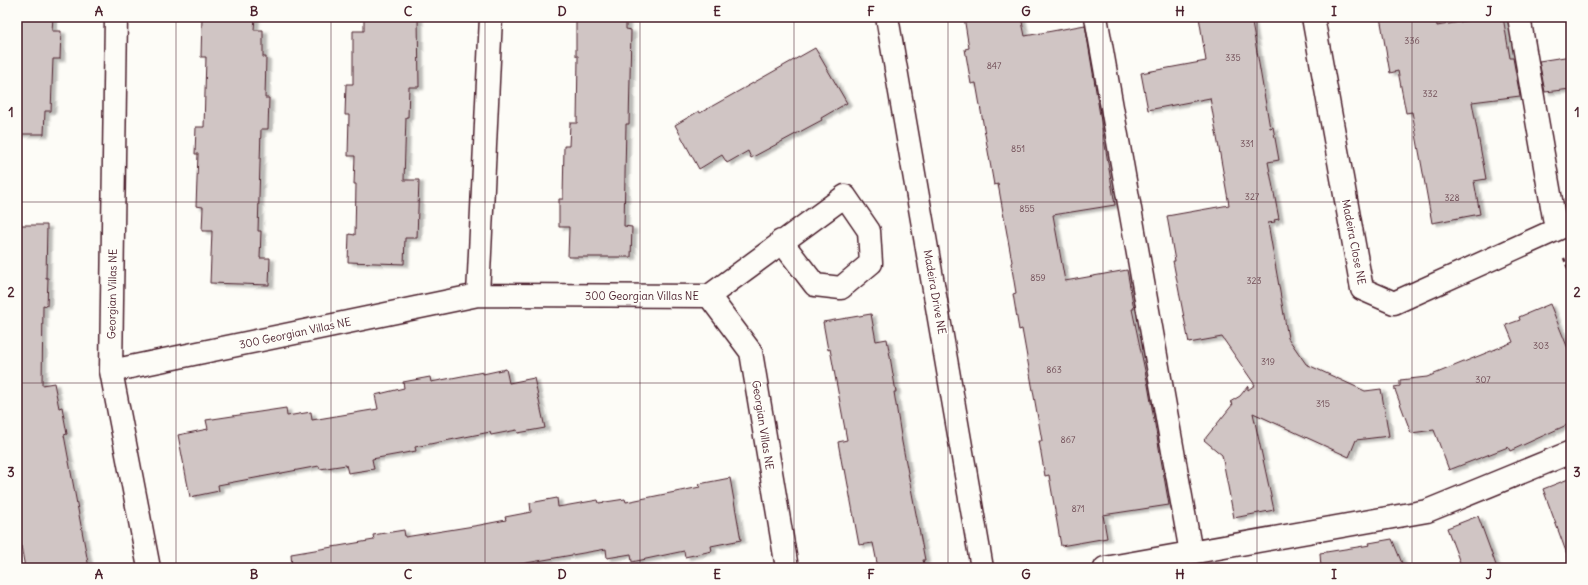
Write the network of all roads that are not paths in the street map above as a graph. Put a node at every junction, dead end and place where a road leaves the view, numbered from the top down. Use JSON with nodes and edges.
{"nodes":[{"id":1,"x":116,"y":17,"type":"edge"},
{"id":2,"x":491,"y":17,"type":"edge"},
{"id":3,"x":887,"y":17,"type":"edge"},
{"id":4,"x":1096,"y":17,"type":"edge"},
{"id":5,"x":1313,"y":17,"type":"edge"},
{"id":6,"x":1519,"y":17,"type":"edge"},
{"id":7,"x":1564,"y":226,"type":"edge"},
{"id":8,"x":781,"y":241,"type":"junction"},
{"id":9,"x":478,"y":295,"type":"junction"},
{"id":10,"x":709,"y":296,"type":"junction"},
{"id":11,"x":111,"y":372,"type":"junction"},
{"id":12,"x":1571,"y":452,"type":"edge"},
{"id":13,"x":1190,"y":553,"type":"junction"},
{"id":14,"x":149,"y":568,"type":"edge"},
{"id":15,"x":787,"y":568,"type":"edge"},
{"id":16,"x":982,"y":568,"type":"edge"},
{"id":17,"x":1105,"y":568,"type":"edge"}],
"edges":[{"from":1,"to":11,"type":"street","name":"Georgian Villas NE"},
{"from":2,"to":9,"type":"street"},
{"from":3,"to":16,"type":"street","name":"Madeira Drive NE"},
{"from":4,"to":13,"type":"street"},
{"from":5,"to":7,"type":"street","name":"Madeira Close NE"},
{"from":6,"to":7,"type":"street"},
{"from":8,"to":8,"type":"street","name":"300 Georgian Villas NE"},
{"from":8,"to":10,"type":"street","name":"300 Georgian Villas NE"},
{"from":9,"to":10,"type":"street","name":"300 Georgian Villas NE"},
{"from":9,"to":11,"type":"street","name":"300 Georgian Villas NE"},
{"from":10,"to":15,"type":"street","name":"Georgian Villas NE"},
{"from":11,"to":14,"type":"street","name":"Georgian Villas NE"},
{"from":12,"to":13,"type":"street"},
{"from":13,"to":17,"type":"street"}]}
